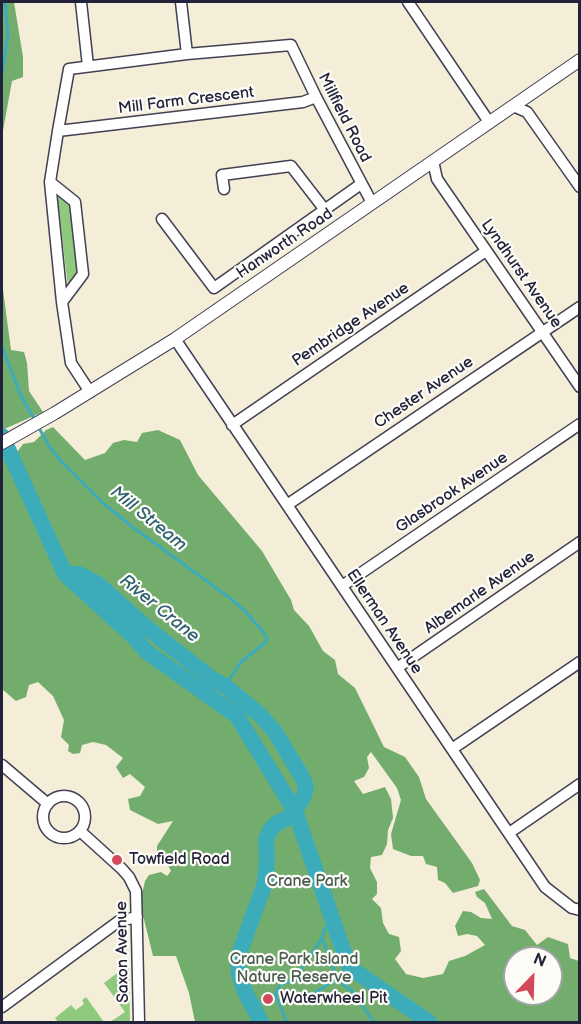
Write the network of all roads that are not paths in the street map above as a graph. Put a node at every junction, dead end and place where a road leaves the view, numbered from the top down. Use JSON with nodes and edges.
{"nodes":[{"id":1,"x":81,"y":2,"type":"edge"},
{"id":2,"x":181,"y":2,"type":"edge"},
{"id":3,"x":408,"y":2,"type":"edge"},
{"id":4,"x":187,"y":54,"type":"junction"},
{"id":5,"x":579,"y":60,"type":"edge"},
{"id":6,"x":88,"y":66,"type":"junction"},
{"id":7,"x":528,"y":96,"type":"junction"},
{"id":8,"x":316,"y":97,"type":"junction"},
{"id":9,"x":513,"y":106,"type":"junction"},
{"id":10,"x":527,"y":112,"type":"junction"},
{"id":11,"x":489,"y":122,"type":"junction"},
{"id":12,"x":58,"y":131,"type":"junction"},
{"id":13,"x":432,"y":161,"type":"junction"},
{"id":14,"x":419,"y":170,"type":"junction"},
{"id":15,"x":437,"y":179,"type":"junction"},
{"id":16,"x":50,"y":182,"type":"junction"},
{"id":17,"x":361,"y":184,"type":"junction"},
{"id":18,"x":579,"y":187,"type":"edge"},
{"id":19,"x":224,"y":189,"type":"dead end"},
{"id":20,"x":372,"y":203,"type":"junction"},
{"id":21,"x":325,"y":210,"type":"junction"},
{"id":22,"x":162,"y":219,"type":"dead end"},
{"id":23,"x":486,"y":251,"type":"junction"},
{"id":24,"x":62,"y":302,"type":"junction"},
{"id":25,"x":579,"y":307,"type":"edge"},
{"id":26,"x":542,"y":331,"type":"junction"},
{"id":27,"x":175,"y":339,"type":"junction"},
{"id":28,"x":579,"y":387,"type":"edge"},
{"id":29,"x":90,"y":392,"type":"junction"},
{"id":30,"x":579,"y":424,"type":"edge"},
{"id":31,"x":232,"y":425,"type":"junction"},
{"id":32,"x":7,"y":440,"type":"edge"},
{"id":33,"x":287,"y":505,"type":"junction"},
{"id":34,"x":579,"y":542,"type":"edge"},
{"id":35,"x":342,"y":586,"type":"junction"},
{"id":36,"x":579,"y":662,"type":"edge"},
{"id":37,"x":397,"y":668,"type":"junction"},
{"id":38,"x":452,"y":749,"type":"junction"},
{"id":39,"x":2,"y":765,"type":"edge"},
{"id":40,"x":579,"y":784,"type":"edge"},
{"id":41,"x":48,"y":804,"type":"junction"},
{"id":42,"x":80,"y":831,"type":"junction"},
{"id":43,"x":509,"y":833,"type":"junction"},
{"id":44,"x":579,"y":910,"type":"edge"},
{"id":45,"x":137,"y":917,"type":"junction"},
{"id":46,"x":2,"y":1007,"type":"edge"},
{"id":47,"x":139,"y":1023,"type":"edge"}],
"edges":[{"from":1,"to":6,"type":"street"},
{"from":2,"to":4,"type":"street"},
{"from":3,"to":11,"type":"street"},
{"from":4,"to":6,"type":"street"},
{"from":4,"to":8,"type":"street","name":"Millfield Road"},
{"from":5,"to":7,"type":"main road","name":"Hanworth Road"},
{"from":6,"to":12,"type":"street"},
{"from":7,"to":9,"type":"main road","name":"Hanworth Road"},
{"from":7,"to":10,"type":"street"},
{"from":8,"to":12,"type":"street","name":"Mill Farm Crescent"},
{"from":8,"to":17,"type":"street","name":"Millfield Road"},
{"from":9,"to":10,"type":"street"},
{"from":9,"to":11,"type":"main road","name":"Hanworth Road"},
{"from":10,"to":18,"type":"street"},
{"from":11,"to":13,"type":"main road","name":"Hanworth Road"},
{"from":12,"to":16,"type":"street"},
{"from":13,"to":14,"type":"main road","name":"Hanworth Road"},
{"from":13,"to":15,"type":"street","name":"Lyndhurst Avenue"},
{"from":14,"to":15,"type":"street","name":"Lyndhurst Avenue"},
{"from":14,"to":20,"type":"main road","name":"Hanworth Road"},
{"from":15,"to":23,"type":"street","name":"Lyndhurst Avenue"},
{"from":16,"to":24,"type":"street"},
{"from":16,"to":24,"type":"street"},
{"from":17,"to":20,"type":"street","name":"Millfield Road"},
{"from":17,"to":21,"type":"street","name":"Hanworth Road"},
{"from":19,"to":21,"type":"street"},
{"from":20,"to":27,"type":"main road","name":"Hanworth Road"},
{"from":21,"to":22,"type":"street","name":"Hanworth Road"},
{"from":23,"to":26,"type":"street","name":"Lyndhurst Avenue"},
{"from":23,"to":31,"type":"street","name":"Pembridge Avenue"},
{"from":24,"to":29,"type":"street"},
{"from":25,"to":26,"type":"street","name":"Chester Avenue"},
{"from":26,"to":28,"type":"street","name":"Lyndhurst Avenue"},
{"from":26,"to":33,"type":"street","name":"Chester Avenue"},
{"from":27,"to":29,"type":"main road","name":"Hanworth Road"},
{"from":27,"to":31,"type":"street","name":"Ellerman Avenue"},
{"from":29,"to":32,"type":"main road","name":"Hanworth Road"},
{"from":30,"to":35,"type":"street","name":"Glasbrook Avenue"},
{"from":31,"to":33,"type":"street","name":"Ellerman Avenue"},
{"from":33,"to":35,"type":"street","name":"Ellerman Avenue"},
{"from":34,"to":37,"type":"street","name":"Albemarle Avenue"},
{"from":35,"to":37,"type":"street","name":"Ellerman Avenue"},
{"from":36,"to":38,"type":"street"},
{"from":37,"to":38,"type":"street","name":"Ellerman Avenue"},
{"from":38,"to":43,"type":"street","name":"Ellerman Avenue"},
{"from":39,"to":41,"type":"street"},
{"from":40,"to":43,"type":"street"},
{"from":41,"to":42,"type":"street"},
{"from":41,"to":42,"type":"street"},
{"from":42,"to":45,"type":"street","name":"Saxon Avenue"},
{"from":43,"to":44,"type":"street","name":"Ellerman Avenue"},
{"from":45,"to":46,"type":"street"},
{"from":45,"to":47,"type":"street","name":"Saxon Avenue"}]}
